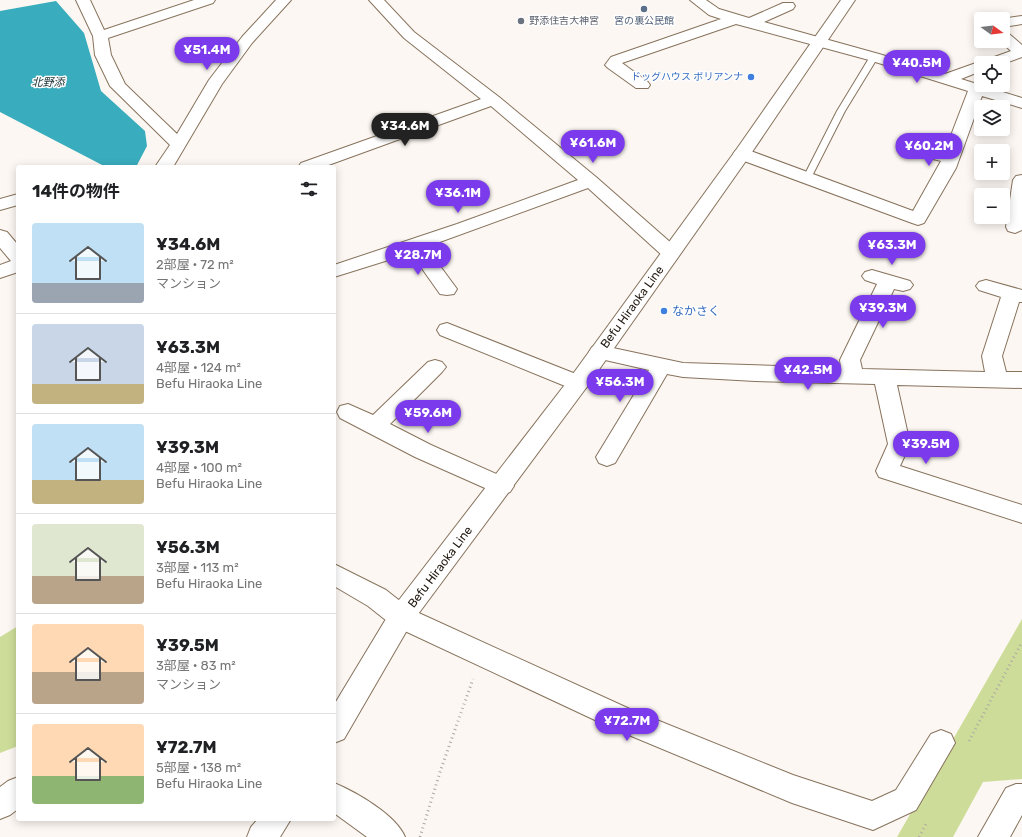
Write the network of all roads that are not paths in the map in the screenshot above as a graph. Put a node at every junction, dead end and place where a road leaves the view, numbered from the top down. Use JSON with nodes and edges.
{"nodes":[{"id":1,"x":83,"y":0,"type":"edge"},
{"id":2,"x":208,"y":0,"type":"edge"},
{"id":3,"x":284,"y":0,"type":"edge"},
{"id":4,"x":376,"y":0,"type":"edge"},
{"id":5,"x":697,"y":0,"type":"edge"},
{"id":6,"x":848,"y":0,"type":"edge"},
{"id":7,"x":788,"y":6,"type":"dead end"},
{"id":8,"x":1021,"y":15,"type":"edge"},
{"id":9,"x":735,"y":19,"type":"junction"},
{"id":10,"x":1010,"y":20,"type":"edge"},
{"id":11,"x":750,"y":23,"type":"junction"},
{"id":12,"x":100,"y":36,"type":"junction"},
{"id":13,"x":818,"y":42,"type":"junction"},
{"id":14,"x":1010,"y":42,"type":"edge"},
{"id":15,"x":1021,"y":52,"type":"edge"},
{"id":16,"x":1010,"y":56,"type":"edge"},
{"id":17,"x":874,"y":57,"type":"junction"},
{"id":18,"x":974,"y":69,"type":"edge"},
{"id":19,"x":946,"y":79,"type":"junction"},
{"id":20,"x":642,"y":85,"type":"dead end"},
{"id":21,"x":974,"y":88,"type":"edge"},
{"id":22,"x":976,"y":92,"type":"edge"},
{"id":23,"x":987,"y":92,"type":"edge"},
{"id":24,"x":493,"y":100,"type":"junction"},
{"id":25,"x":1022,"y":103,"type":"edge"},
{"id":26,"x":178,"y":144,"type":"junction"},
{"id":27,"x":915,"y":149,"type":"dead end"},
{"id":28,"x":742,"y":154,"type":"junction"},
{"id":29,"x":951,"y":158,"type":"junction"},
{"id":30,"x":165,"y":165,"type":"edge"},
{"id":31,"x":313,"y":165,"type":"edge"},
{"id":32,"x":807,"y":178,"type":"junction"},
{"id":33,"x":590,"y":180,"type":"junction"},
{"id":34,"x":1022,"y":180,"type":"edge"},
{"id":35,"x":16,"y":199,"type":"edge"},
{"id":36,"x":0,"y":205,"type":"edge"},
{"id":37,"x":1011,"y":205,"type":"edge"},
{"id":38,"x":1015,"y":227,"type":"dead end"},
{"id":39,"x":0,"y":236,"type":"edge"},
{"id":40,"x":415,"y":245,"type":"junction"},
{"id":41,"x":671,"y":253,"type":"junction"},
{"id":42,"x":16,"y":255,"type":"edge"},
{"id":43,"x":16,"y":266,"type":"edge"},
{"id":44,"x":336,"y":270,"type":"edge"},
{"id":45,"x":0,"y":272,"type":"edge"},
{"id":46,"x":888,"y":281,"type":"dead end"},
{"id":47,"x":986,"y":286,"type":"dead end"},
{"id":48,"x":447,"y":289,"type":"dead end"},
{"id":49,"x":1017,"y":295,"type":"edge"},
{"id":50,"x":447,"y":330,"type":"dead end"},
{"id":51,"x":599,"y":352,"type":"junction"},
{"id":52,"x":661,"y":366,"type":"junction"},
{"id":53,"x":435,"y":367,"type":"dead end"},
{"id":54,"x":853,"y":375,"type":"junction"},
{"id":55,"x":884,"y":376,"type":"junction"},
{"id":56,"x":997,"y":379,"type":"junction"},
{"id":57,"x":1022,"y":380,"type":"edge"},
{"id":58,"x":578,"y":383,"type":"junction"},
{"id":59,"x":348,"y":412,"type":"dead end"},
{"id":60,"x":375,"y":426,"type":"junction"},
{"id":61,"x":607,"y":457,"type":"dead end"},
{"id":62,"x":502,"y":486,"type":"junction"},
{"id":63,"x":1022,"y":514,"type":"edge"},
{"id":64,"x":336,"y":575,"type":"edge"},
{"id":65,"x":402,"y":617,"type":"junction"},
{"id":66,"x":336,"y":727,"type":"edge"},
{"id":67,"x":941,"y":743,"type":"dead end"},
{"id":68,"x":16,"y":793,"type":"edge"},
{"id":69,"x":336,"y":798,"type":"edge"},
{"id":70,"x":1022,"y":798,"type":"edge"},
{"id":71,"x":0,"y":805,"type":"edge"},
{"id":72,"x":274,"y":821,"type":"edge"},
{"id":73,"x":262,"y":837,"type":"edge"},
{"id":74,"x":390,"y":837,"type":"edge"},
{"id":75,"x":993,"y":837,"type":"edge"}],
"edges":[{"from":1,"to":12,"type":"street"},
{"from":2,"to":12,"type":"street"},
{"from":3,"to":26,"type":"street"},
{"from":4,"to":24,"type":"street"},
{"from":5,"to":9,"type":"street"},
{"from":6,"to":13,"type":"street","name":"Befu Hiraoka Line"},
{"from":7,"to":11,"type":"street"},
{"from":8,"to":10,"type":"street"},
{"from":9,"to":11,"type":"street"},
{"from":9,"to":20,"type":"street"},
{"from":11,"to":13,"type":"street"},
{"from":12,"to":26,"type":"street"},
{"from":13,"to":17,"type":"street"},
{"from":13,"to":28,"type":"street","name":"Befu Hiraoka Line"},
{"from":14,"to":15,"type":"street"},
{"from":15,"to":16,"type":"street"},
{"from":17,"to":19,"type":"street"},
{"from":17,"to":32,"type":"lane"},
{"from":18,"to":19,"type":"street"},
{"from":19,"to":21,"type":"street"},
{"from":22,"to":29,"type":"street"},
{"from":23,"to":25,"type":"street"},
{"from":24,"to":31,"type":"street"},
{"from":24,"to":33,"type":"street"},
{"from":26,"to":30,"type":"street"},
{"from":27,"to":29,"type":"street"},
{"from":28,"to":32,"type":"street"},
{"from":28,"to":41,"type":"street","name":"Befu Hiraoka Line"},
{"from":29,"to":32,"type":"street"},
{"from":33,"to":40,"type":"street"},
{"from":33,"to":41,"type":"street"},
{"from":34,"to":37,"type":"street"},
{"from":35,"to":36,"type":"street"},
{"from":37,"to":38,"type":"street"},
{"from":39,"to":42,"type":"street"},
{"from":40,"to":44,"type":"street"},
{"from":40,"to":48,"type":"street"},
{"from":41,"to":51,"type":"street","name":"Befu Hiraoka Line"},
{"from":43,"to":45,"type":"street"},
{"from":46,"to":54,"type":"street"},
{"from":47,"to":49,"type":"street"},
{"from":49,"to":56,"type":"street"},
{"from":50,"to":58,"type":"street"},
{"from":51,"to":52,"type":"street"},
{"from":51,"to":58,"type":"street","name":"Befu Hiraoka Line"},
{"from":52,"to":54,"type":"street"},
{"from":52,"to":61,"type":"street"},
{"from":53,"to":60,"type":"street"},
{"from":54,"to":55,"type":"street"},
{"from":55,"to":56,"type":"street"},
{"from":55,"to":63,"type":"street"},
{"from":56,"to":57,"type":"street"},
{"from":58,"to":62,"type":"street","name":"Befu Hiraoka Line"},
{"from":59,"to":60,"type":"street"},
{"from":60,"to":62,"type":"street"},
{"from":62,"to":65,"type":"street","name":"Befu Hiraoka Line"},
{"from":64,"to":65,"type":"street"},
{"from":65,"to":66,"type":"street","name":"Befu Hiraoka Line"},
{"from":65,"to":67,"type":"street"},
{"from":68,"to":71,"type":"street"},
{"from":69,"to":74,"type":"street"},
{"from":70,"to":75,"type":"street"},
{"from":72,"to":73,"type":"street"}]}
